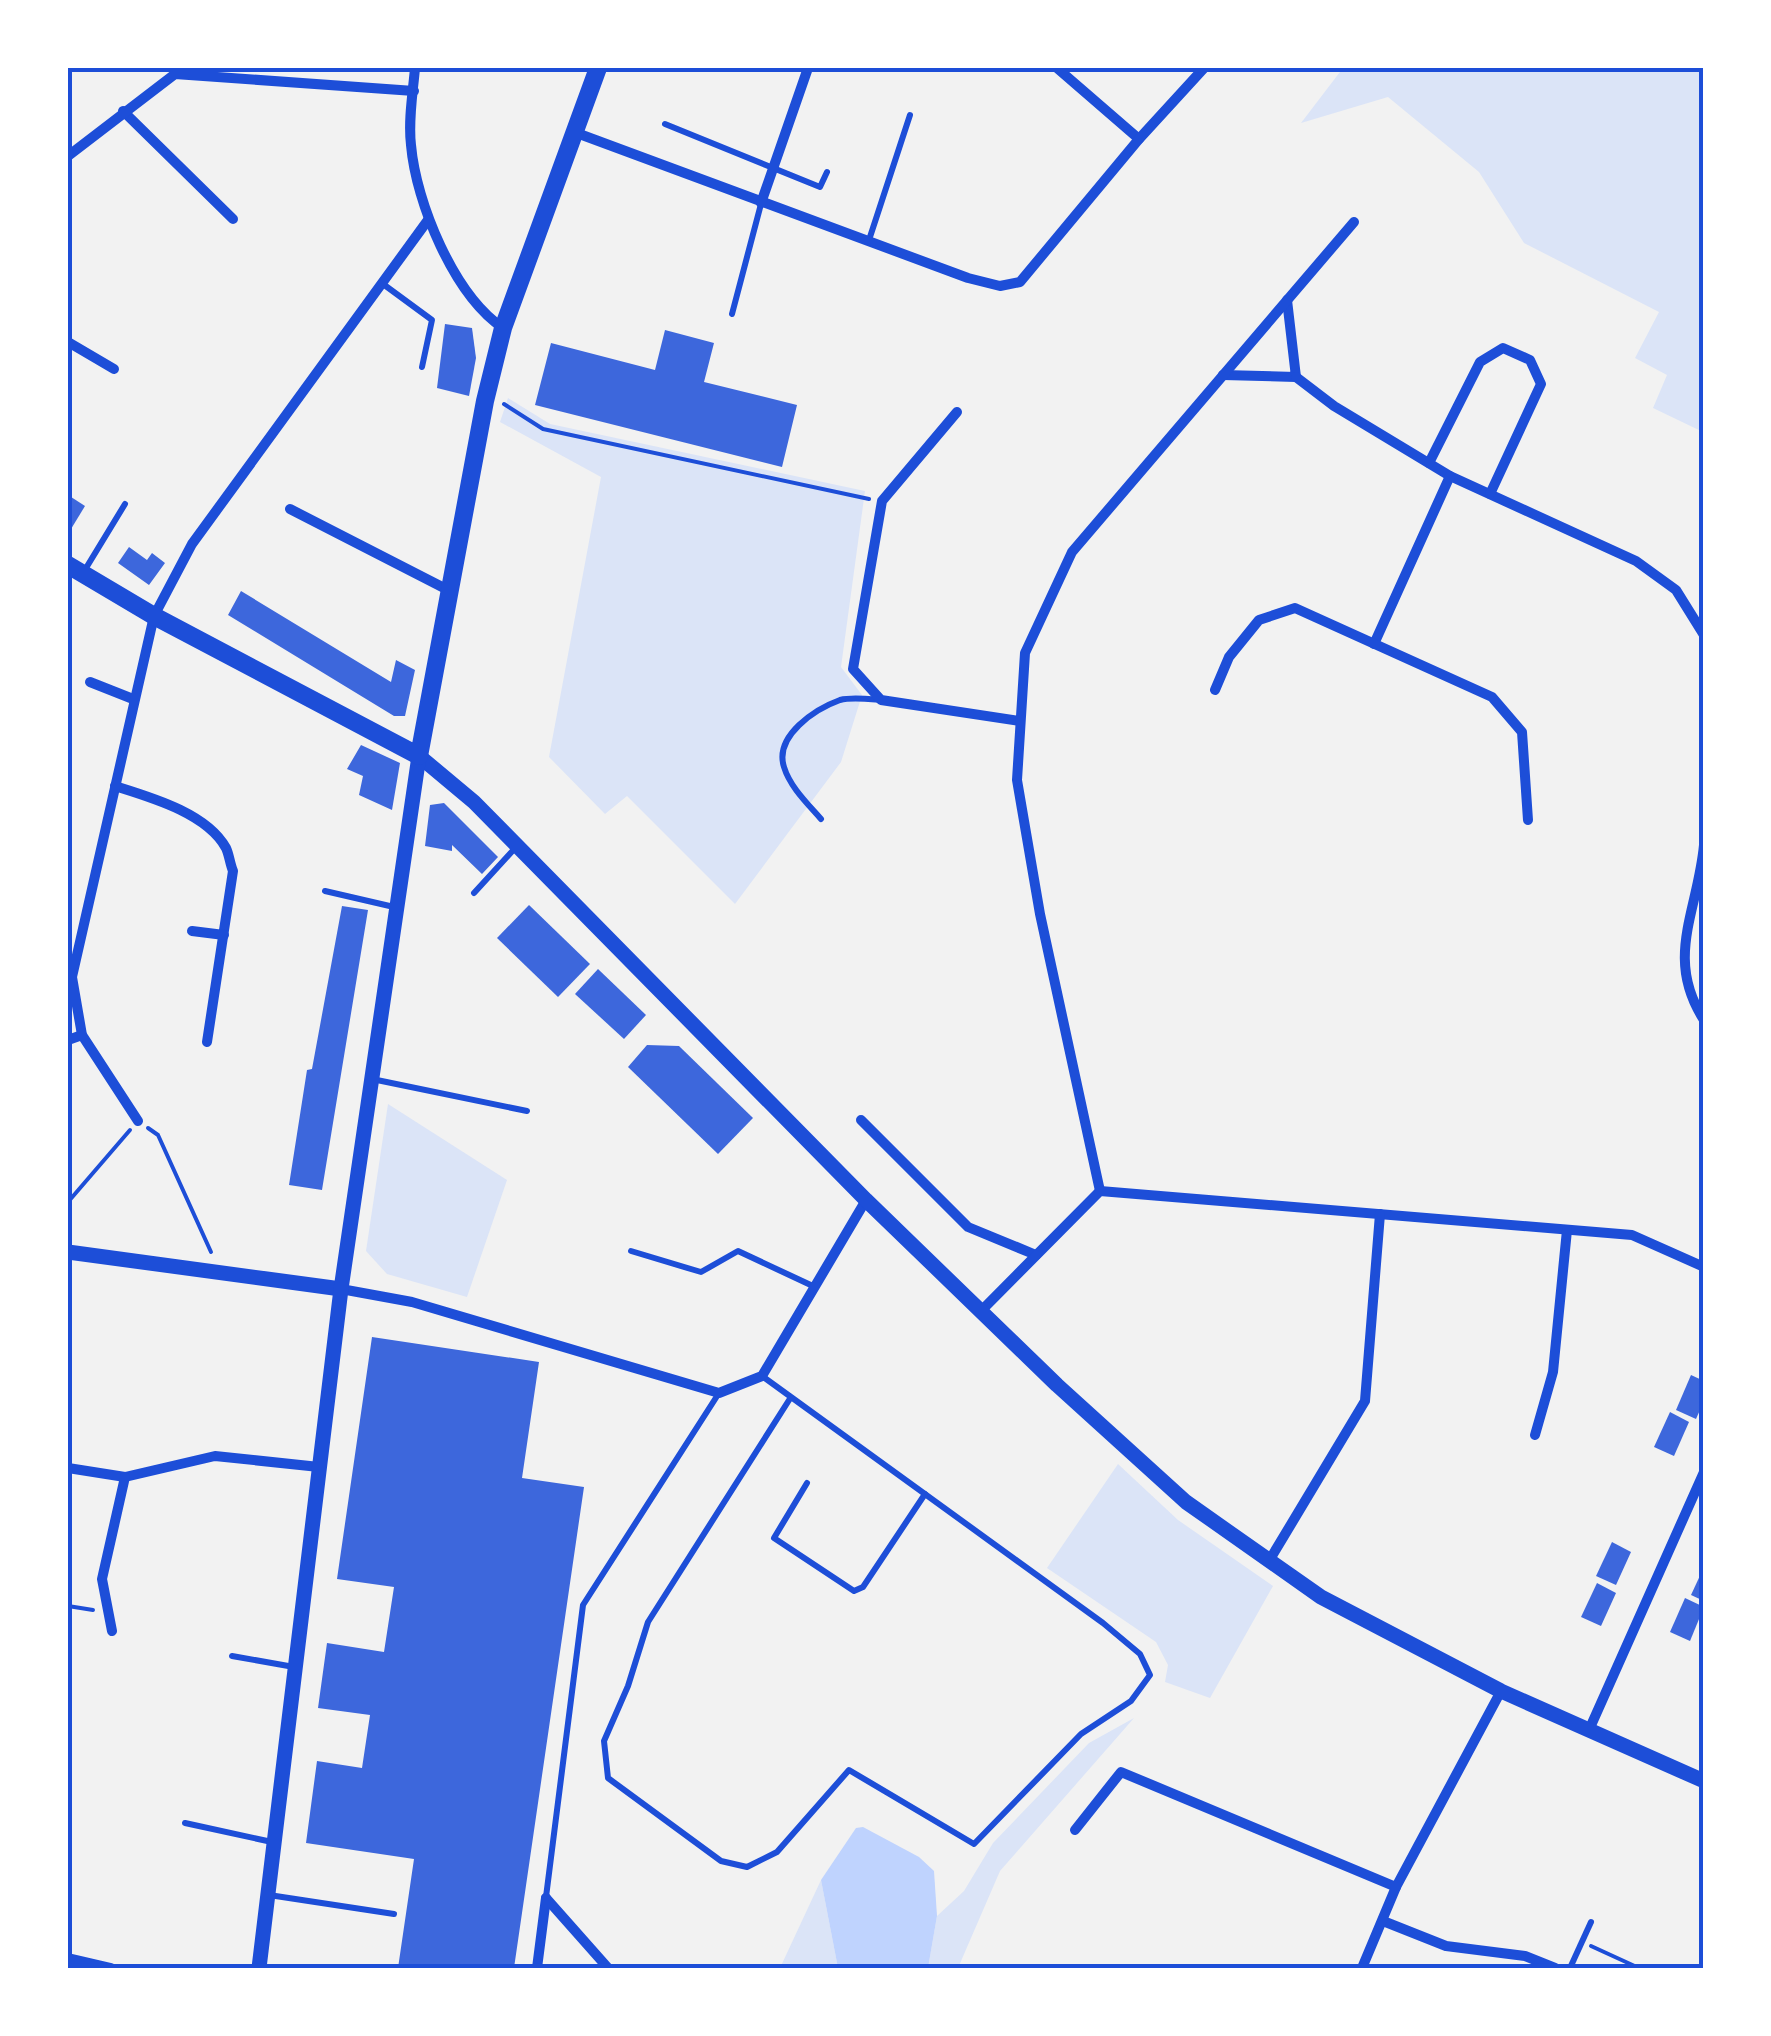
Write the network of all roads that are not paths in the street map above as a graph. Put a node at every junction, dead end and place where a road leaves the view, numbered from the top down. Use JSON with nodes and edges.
{"nodes":[{"id":1,"x":416,"y":68,"type":"edge"},
{"id":2,"x":598,"y":68,"type":"edge"},
{"id":3,"x":808,"y":68,"type":"edge"},
{"id":4,"x":1058,"y":68,"type":"edge"},
{"id":5,"x":1204,"y":68,"type":"edge"},
{"id":6,"x":170,"y":71,"type":"edge"},
{"id":7,"x":201,"y":72,"type":"edge"},
{"id":8,"x":414,"y":91,"type":"junction"},
{"id":9,"x":123,"y":111,"type":"junction"},
{"id":10,"x":910,"y":115,"type":"dead end"},
{"id":11,"x":666,"y":124,"type":"dead end"},
{"id":12,"x":574,"y":132,"type":"junction"},
{"id":13,"x":1139,"y":139,"type":"junction"},
{"id":14,"x":68,"y":156,"type":"edge"},
{"id":15,"x":773,"y":168,"type":"junction"},
{"id":16,"x":826,"y":172,"type":"dead end"},
{"id":17,"x":761,"y":203,"type":"junction"},
{"id":18,"x":233,"y":219,"type":"dead end"},
{"id":19,"x":428,"y":220,"type":"junction"},
{"id":20,"x":1354,"y":222,"type":"dead end"},
{"id":21,"x":870,"y":240,"type":"junction"},
{"id":22,"x":382,"y":284,"type":"junction"},
{"id":23,"x":1287,"y":300,"type":"junction"},
{"id":24,"x":732,"y":314,"type":"dead end"},
{"id":25,"x":503,"y":328,"type":"junction"},
{"id":26,"x":68,"y":342,"type":"edge"},
{"id":27,"x":422,"y":367,"type":"dead end"},
{"id":28,"x":114,"y":369,"type":"dead end"},
{"id":29,"x":1223,"y":375,"type":"junction"},
{"id":30,"x":1296,"y":377,"type":"junction"},
{"id":31,"x":957,"y":412,"type":"dead end"},
{"id":32,"x":1430,"y":464,"type":"junction"},
{"id":33,"x":1450,"y":476,"type":"junction"},
{"id":34,"x":1490,"y":494,"type":"junction"},
{"id":35,"x":125,"y":504,"type":"dead end"},
{"id":36,"x":290,"y":508,"type":"dead end"},
{"id":37,"x":75,"y":569,"type":"edge"},
{"id":38,"x":450,"y":591,"type":"junction"},
{"id":39,"x":154,"y":616,"type":"junction"},
{"id":40,"x":1704,"y":634,"type":"edge"},
{"id":41,"x":1374,"y":644,"type":"junction"},
{"id":42,"x":90,"y":682,"type":"dead end"},
{"id":43,"x":1215,"y":690,"type":"dead end"},
{"id":44,"x":133,"y":699,"type":"junction"},
{"id":45,"x":882,"y":700,"type":"junction"},
{"id":46,"x":1020,"y":720,"type":"junction"},
{"id":47,"x":420,"y":756,"type":"junction"},
{"id":48,"x":114,"y":786,"type":"junction"},
{"id":49,"x":821,"y":820,"type":"dead end"},
{"id":50,"x":1528,"y":820,"type":"dead end"},
{"id":51,"x":1704,"y":845,"type":"edge"},
{"id":52,"x":518,"y":846,"type":"junction"},
{"id":53,"x":325,"y":891,"type":"dead end"},
{"id":54,"x":474,"y":893,"type":"dead end"},
{"id":55,"x":396,"y":907,"type":"junction"},
{"id":56,"x":192,"y":931,"type":"dead end"},
{"id":57,"x":224,"y":935,"type":"junction"},
{"id":58,"x":1704,"y":1020,"type":"edge"},
{"id":59,"x":82,"y":1035,"type":"junction"},
{"id":60,"x":68,"y":1040,"type":"edge"},
{"id":61,"x":207,"y":1042,"type":"dead end"},
{"id":62,"x":371,"y":1079,"type":"junction"},
{"id":63,"x":526,"y":1111,"type":"dead end"},
{"id":64,"x":861,"y":1120,"type":"dead end"},
{"id":65,"x":138,"y":1122,"type":"road end"},
{"id":66,"x":1100,"y":1190,"type":"junction"},
{"id":67,"x":866,"y":1200,"type":"junction"},
{"id":68,"x":1380,"y":1214,"type":"junction"},
{"id":69,"x":1567,"y":1230,"type":"junction"},
{"id":70,"x":631,"y":1251,"type":"dead end"},
{"id":71,"x":68,"y":1252,"type":"edge"},
{"id":72,"x":1036,"y":1255,"type":"junction"},
{"id":73,"x":1704,"y":1267,"type":"edge"},
{"id":74,"x":815,"y":1286,"type":"junction"},
{"id":75,"x":341,"y":1289,"type":"junction"},
{"id":76,"x":981,"y":1311,"type":"junction"},
{"id":77,"x":762,"y":1376,"type":"junction"},
{"id":78,"x":719,"y":1392,"type":"junction"},
{"id":79,"x":791,"y":1397,"type":"junction"},
{"id":80,"x":1535,"y":1435,"type":"dead end"},
{"id":81,"x":319,"y":1467,"type":"junction"},
{"id":82,"x":68,"y":1468,"type":"edge"},
{"id":83,"x":1704,"y":1472,"type":"edge"},
{"id":84,"x":125,"y":1477,"type":"junction"},
{"id":85,"x":808,"y":1483,"type":"dead end"},
{"id":86,"x":925,"y":1494,"type":"junction"},
{"id":87,"x":1269,"y":1561,"type":"junction"},
{"id":88,"x":112,"y":1630,"type":"dead end"},
{"id":89,"x":232,"y":1656,"type":"dead end"},
{"id":90,"x":296,"y":1667,"type":"junction"},
{"id":91,"x":1502,"y":1691,"type":"junction"},
{"id":92,"x":1589,"y":1730,"type":"junction"},
{"id":93,"x":1704,"y":1781,"type":"edge"},
{"id":94,"x":185,"y":1823,"type":"dead end"},
{"id":95,"x":1076,"y":1830,"type":"dead end"},
{"id":96,"x":274,"y":1842,"type":"junction"},
{"id":97,"x":1396,"y":1887,"type":"junction"},
{"id":98,"x":268,"y":1894,"type":"junction"},
{"id":99,"x":546,"y":1898,"type":"junction"},
{"id":100,"x":394,"y":1914,"type":"dead end"},
{"id":101,"x":1383,"y":1921,"type":"junction"},
{"id":102,"x":1591,"y":1922,"type":"dead end"},
{"id":103,"x":68,"y":1958,"type":"edge"},
{"id":104,"x":110,"y":1968,"type":"edge"},
{"id":105,"x":259,"y":1968,"type":"edge"},
{"id":106,"x":537,"y":1968,"type":"edge"},
{"id":107,"x":608,"y":1968,"type":"edge"},
{"id":108,"x":1362,"y":1968,"type":"edge"},
{"id":109,"x":1555,"y":1968,"type":"edge"},
{"id":110,"x":1570,"y":1968,"type":"edge"}],
"edges":[{"from":1,"to":8,"type":"street"},
{"from":2,"to":12,"type":"main road"},
{"from":3,"to":15,"type":"street"},
{"from":4,"to":13,"type":"street"},
{"from":5,"to":13,"type":"street"},
{"from":6,"to":7,"type":"street"},
{"from":6,"to":9,"type":"street"},
{"from":7,"to":8,"type":"street"},
{"from":8,"to":19,"type":"street"},
{"from":9,"to":14,"type":"street"},
{"from":9,"to":18,"type":"street"},
{"from":10,"to":21,"type":"lane"},
{"from":11,"to":15,"type":"lane"},
{"from":12,"to":17,"type":"street"},
{"from":12,"to":25,"type":"main road"},
{"from":13,"to":21,"type":"street"},
{"from":15,"to":16,"type":"lane"},
{"from":15,"to":17,"type":"street"},
{"from":17,"to":21,"type":"street"},
{"from":17,"to":24,"type":"lane"},
{"from":19,"to":22,"type":"street"},
{"from":19,"to":25,"type":"street"},
{"from":20,"to":23,"type":"street"},
{"from":22,"to":27,"type":"lane"},
{"from":22,"to":39,"type":"street"},
{"from":23,"to":29,"type":"street"},
{"from":23,"to":30,"type":"street"},
{"from":25,"to":38,"type":"main road"},
{"from":26,"to":28,"type":"street"},
{"from":29,"to":30,"type":"street"},
{"from":29,"to":46,"type":"street"},
{"from":30,"to":32,"type":"street"},
{"from":31,"to":45,"type":"street"},
{"from":32,"to":33,"type":"street"},
{"from":32,"to":34,"type":"street"},
{"from":33,"to":34,"type":"street"},
{"from":33,"to":41,"type":"street"},
{"from":34,"to":40,"type":"street"},
{"from":35,"to":37,"type":"lane"},
{"from":36,"to":38,"type":"street"},
{"from":37,"to":39,"type":"main road"},
{"from":38,"to":47,"type":"main road"},
{"from":39,"to":44,"type":"street"},
{"from":39,"to":47,"type":"main road"},
{"from":41,"to":43,"type":"street"},
{"from":41,"to":50,"type":"street"},
{"from":42,"to":44,"type":"street"},
{"from":44,"to":48,"type":"street"},
{"from":45,"to":46,"type":"street"},
{"from":45,"to":49,"type":"lane"},
{"from":46,"to":66,"type":"street"},
{"from":47,"to":52,"type":"street"},
{"from":47,"to":55,"type":"street"},
{"from":48,"to":57,"type":"street"},
{"from":48,"to":59,"type":"street"},
{"from":51,"to":58,"type":"street"},
{"from":52,"to":54,"type":"lane"},
{"from":52,"to":67,"type":"street"},
{"from":53,"to":55,"type":"lane"},
{"from":55,"to":62,"type":"street"},
{"from":56,"to":57,"type":"street"},
{"from":57,"to":61,"type":"street"},
{"from":59,"to":60,"type":"street"},
{"from":59,"to":65,"type":"street"},
{"from":62,"to":63,"type":"lane"},
{"from":62,"to":75,"type":"street"},
{"from":64,"to":72,"type":"street"},
{"from":66,"to":68,"type":"street"},
{"from":66,"to":72,"type":"street"},
{"from":67,"to":74,"type":"street"},
{"from":67,"to":76,"type":"street"},
{"from":68,"to":69,"type":"street"},
{"from":68,"to":87,"type":"street"},
{"from":69,"to":73,"type":"street"},
{"from":69,"to":80,"type":"street"},
{"from":70,"to":74,"type":"lane"},
{"from":71,"to":75,"type":"street"},
{"from":72,"to":76,"type":"street"},
{"from":74,"to":77,"type":"street"},
{"from":75,"to":78,"type":"street"},
{"from":75,"to":81,"type":"street"},
{"from":76,"to":87,"type":"street"},
{"from":77,"to":78,"type":"street"},
{"from":77,"to":79,"type":"lane"},
{"from":78,"to":99,"type":"lane"},
{"from":79,"to":86,"type":"lane"},
{"from":79,"to":86,"type":"lane"},
{"from":81,"to":84,"type":"street"},
{"from":81,"to":90,"type":"street"},
{"from":82,"to":84,"type":"street"},
{"from":83,"to":92,"type":"street"},
{"from":84,"to":88,"type":"street"},
{"from":85,"to":86,"type":"lane"},
{"from":87,"to":91,"type":"street"},
{"from":89,"to":90,"type":"lane"},
{"from":90,"to":96,"type":"street"},
{"from":91,"to":92,"type":"street"},
{"from":91,"to":97,"type":"street"},
{"from":92,"to":93,"type":"street"},
{"from":94,"to":96,"type":"lane"},
{"from":95,"to":97,"type":"street"},
{"from":96,"to":98,"type":"street"},
{"from":97,"to":101,"type":"street"},
{"from":98,"to":100,"type":"lane"},
{"from":98,"to":105,"type":"street"},
{"from":99,"to":106,"type":"street"},
{"from":99,"to":107,"type":"street"},
{"from":101,"to":108,"type":"street"},
{"from":101,"to":109,"type":"street"},
{"from":102,"to":110,"type":"lane"},
{"from":103,"to":104,"type":"street"}]}
